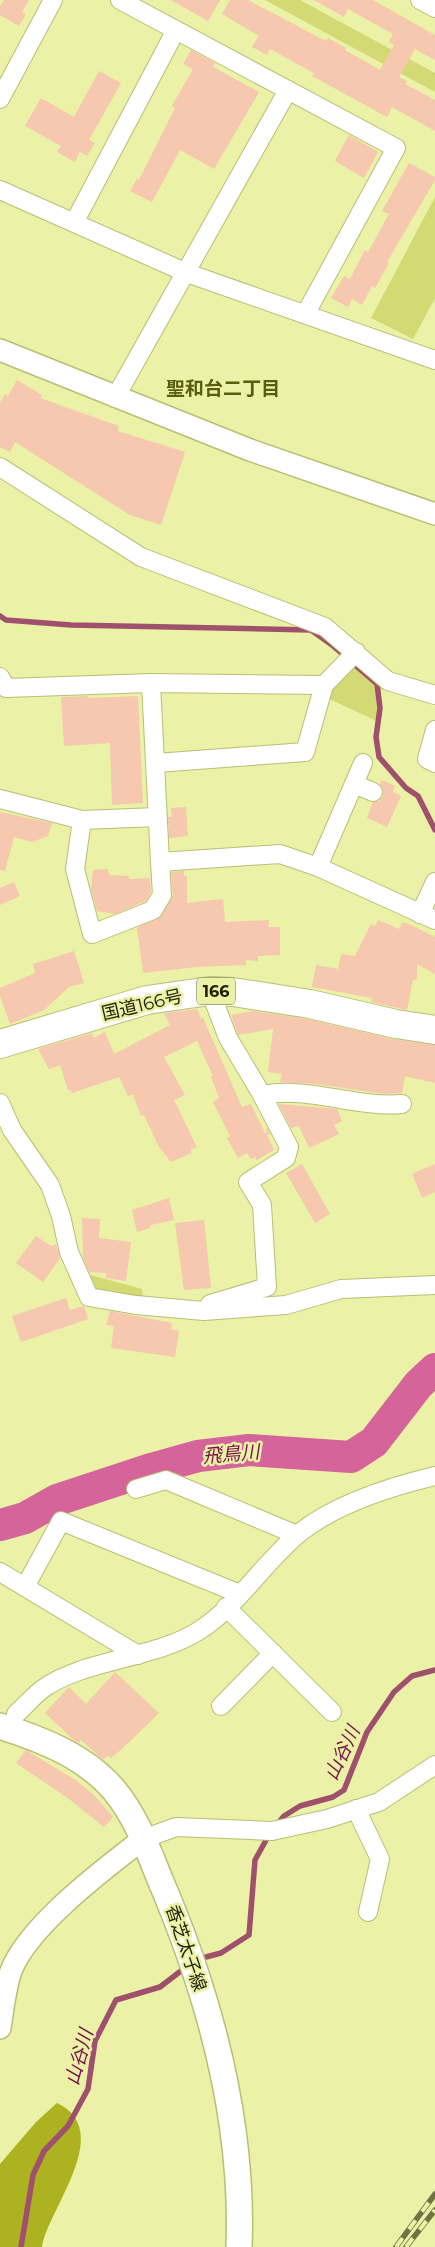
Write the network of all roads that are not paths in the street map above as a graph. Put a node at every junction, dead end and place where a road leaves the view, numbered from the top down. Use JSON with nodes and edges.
{"nodes":[{"id":1,"x":53,"y":0,"type":"edge"},
{"id":2,"x":120,"y":0,"type":"edge"},
{"id":3,"x":420,"y":0,"type":"edge"},
{"id":4,"x":435,"y":8,"type":"edge"},
{"id":5,"x":176,"y":30,"type":"junction"},
{"id":6,"x":288,"y":90,"type":"junction"},
{"id":7,"x":0,"y":99,"type":"edge"},
{"id":8,"x":0,"y":190,"type":"edge"},
{"id":9,"x":75,"y":222,"type":"junction"},
{"id":10,"x":187,"y":272,"type":"junction"},
{"id":11,"x":306,"y":313,"type":"junction"},
{"id":12,"x":0,"y":350,"type":"edge"},
{"id":13,"x":435,"y":360,"type":"edge"},
{"id":14,"x":115,"y":398,"type":"junction"},
{"id":15,"x":0,"y":466,"type":"edge"},
{"id":16,"x":435,"y":514,"type":"edge"},
{"id":17,"x":356,"y":652,"type":"junction"},
{"id":18,"x":0,"y":677,"type":"edge"},
{"id":19,"x":151,"y":683,"type":"junction"},
{"id":20,"x":324,"y":685,"type":"junction"},
{"id":21,"x":435,"y":695,"type":"edge"},
{"id":22,"x":435,"y":730,"type":"edge"},
{"id":23,"x":435,"y":762,"type":"edge"},
{"id":24,"x":156,"y":763,"type":"junction"},
{"id":25,"x":363,"y":763,"type":"dead end"},
{"id":26,"x":354,"y":784,"type":"junction"},
{"id":27,"x":373,"y":792,"type":"dead end"},
{"id":28,"x":0,"y":799,"type":"edge"},
{"id":29,"x":158,"y":817,"type":"junction"},
{"id":30,"x":82,"y":820,"type":"junction"},
{"id":31,"x":160,"y":862,"type":"junction"},
{"id":32,"x":318,"y":867,"type":"junction"},
{"id":33,"x":435,"y":882,"type":"edge"},
{"id":34,"x":428,"y":917,"type":"edge"},
{"id":35,"x":210,"y":991,"type":"junction"},
{"id":36,"x":435,"y":1030,"type":"edge"},
{"id":37,"x":0,"y":1044,"type":"edge"},
{"id":38,"x":262,"y":1095,"type":"junction"},
{"id":39,"x":0,"y":1103,"type":"edge"},
{"id":40,"x":402,"y":1104,"type":"dead end"},
{"id":41,"x":435,"y":1285,"type":"edge"},
{"id":42,"x":192,"y":1310,"type":"junction"},
{"id":43,"x":435,"y":1476,"type":"edge"},
{"id":44,"x":136,"y":1489,"type":"dead end"},
{"id":45,"x":297,"y":1535,"type":"junction"},
{"id":46,"x":0,"y":1572,"type":"edge"},
{"id":47,"x":25,"y":1587,"type":"junction"},
{"id":48,"x":240,"y":1594,"type":"junction"},
{"id":49,"x":226,"y":1607,"type":"junction"},
{"id":50,"x":273,"y":1653,"type":"junction"},
{"id":51,"x":138,"y":1655,"type":"junction"},
{"id":52,"x":222,"y":1706,"type":"dead end"},
{"id":53,"x":332,"y":1712,"type":"dead end"},
{"id":54,"x":8,"y":1720,"type":"edge"},
{"id":55,"x":435,"y":1765,"type":"edge"},
{"id":56,"x":356,"y":1809,"type":"junction"},
{"id":57,"x":143,"y":1839,"type":"junction"},
{"id":58,"x":368,"y":1912,"type":"dead end"},
{"id":59,"x":0,"y":2028,"type":"edge"},
{"id":60,"x":239,"y":2247,"type":"edge"}],
"edges":[{"from":1,"to":7,"type":"street"},
{"from":2,"to":5,"type":"street"},
{"from":3,"to":4,"type":"street"},
{"from":5,"to":6,"type":"street"},
{"from":5,"to":9,"type":"street"},
{"from":6,"to":10,"type":"street"},
{"from":6,"to":11,"type":"street"},
{"from":8,"to":9,"type":"street"},
{"from":9,"to":10,"type":"street"},
{"from":10,"to":11,"type":"street"},
{"from":10,"to":14,"type":"street"},
{"from":11,"to":13,"type":"street"},
{"from":12,"to":14,"type":"street"},
{"from":14,"to":16,"type":"street"},
{"from":15,"to":17,"type":"street"},
{"from":17,"to":20,"type":"street"},
{"from":17,"to":21,"type":"street"},
{"from":18,"to":19,"type":"street"},
{"from":19,"to":20,"type":"street"},
{"from":19,"to":24,"type":"street"},
{"from":20,"to":24,"type":"street"},
{"from":22,"to":23,"type":"street"},
{"from":24,"to":29,"type":"street"},
{"from":25,"to":26,"type":"street"},
{"from":26,"to":27,"type":"street"},
{"from":26,"to":32,"type":"street"},
{"from":28,"to":30,"type":"street"},
{"from":29,"to":30,"type":"street"},
{"from":29,"to":31,"type":"street"},
{"from":30,"to":31,"type":"street"},
{"from":31,"to":32,"type":"street"},
{"from":32,"to":34,"type":"street"},
{"from":33,"to":34,"type":"street"},
{"from":35,"to":36,"type":"highway","name":"国道166号","number":"166"},
{"from":35,"to":37,"type":"highway","name":"国道166号","number":"166"},
{"from":35,"to":38,"type":"street"},
{"from":38,"to":40,"type":"street"},
{"from":38,"to":42,"type":"street"},
{"from":39,"to":42,"type":"street"},
{"from":41,"to":42,"type":"street"},
{"from":43,"to":45,"type":"street"},
{"from":44,"to":45,"type":"street"},
{"from":45,"to":48,"type":"street"},
{"from":46,"to":47,"type":"street"},
{"from":47,"to":48,"type":"street"},
{"from":47,"to":51,"type":"street"},
{"from":48,"to":49,"type":"street"},
{"from":49,"to":50,"type":"street"},
{"from":49,"to":51,"type":"street"},
{"from":50,"to":52,"type":"street"},
{"from":50,"to":53,"type":"street"},
{"from":51,"to":54,"type":"street"},
{"from":54,"to":57,"type":"main road","name":"香芝太子線"},
{"from":55,"to":56,"type":"street"},
{"from":56,"to":57,"type":"street"},
{"from":56,"to":58,"type":"street"},
{"from":57,"to":59,"type":"street"},
{"from":57,"to":60,"type":"main road","name":"香芝太子線"}]}
